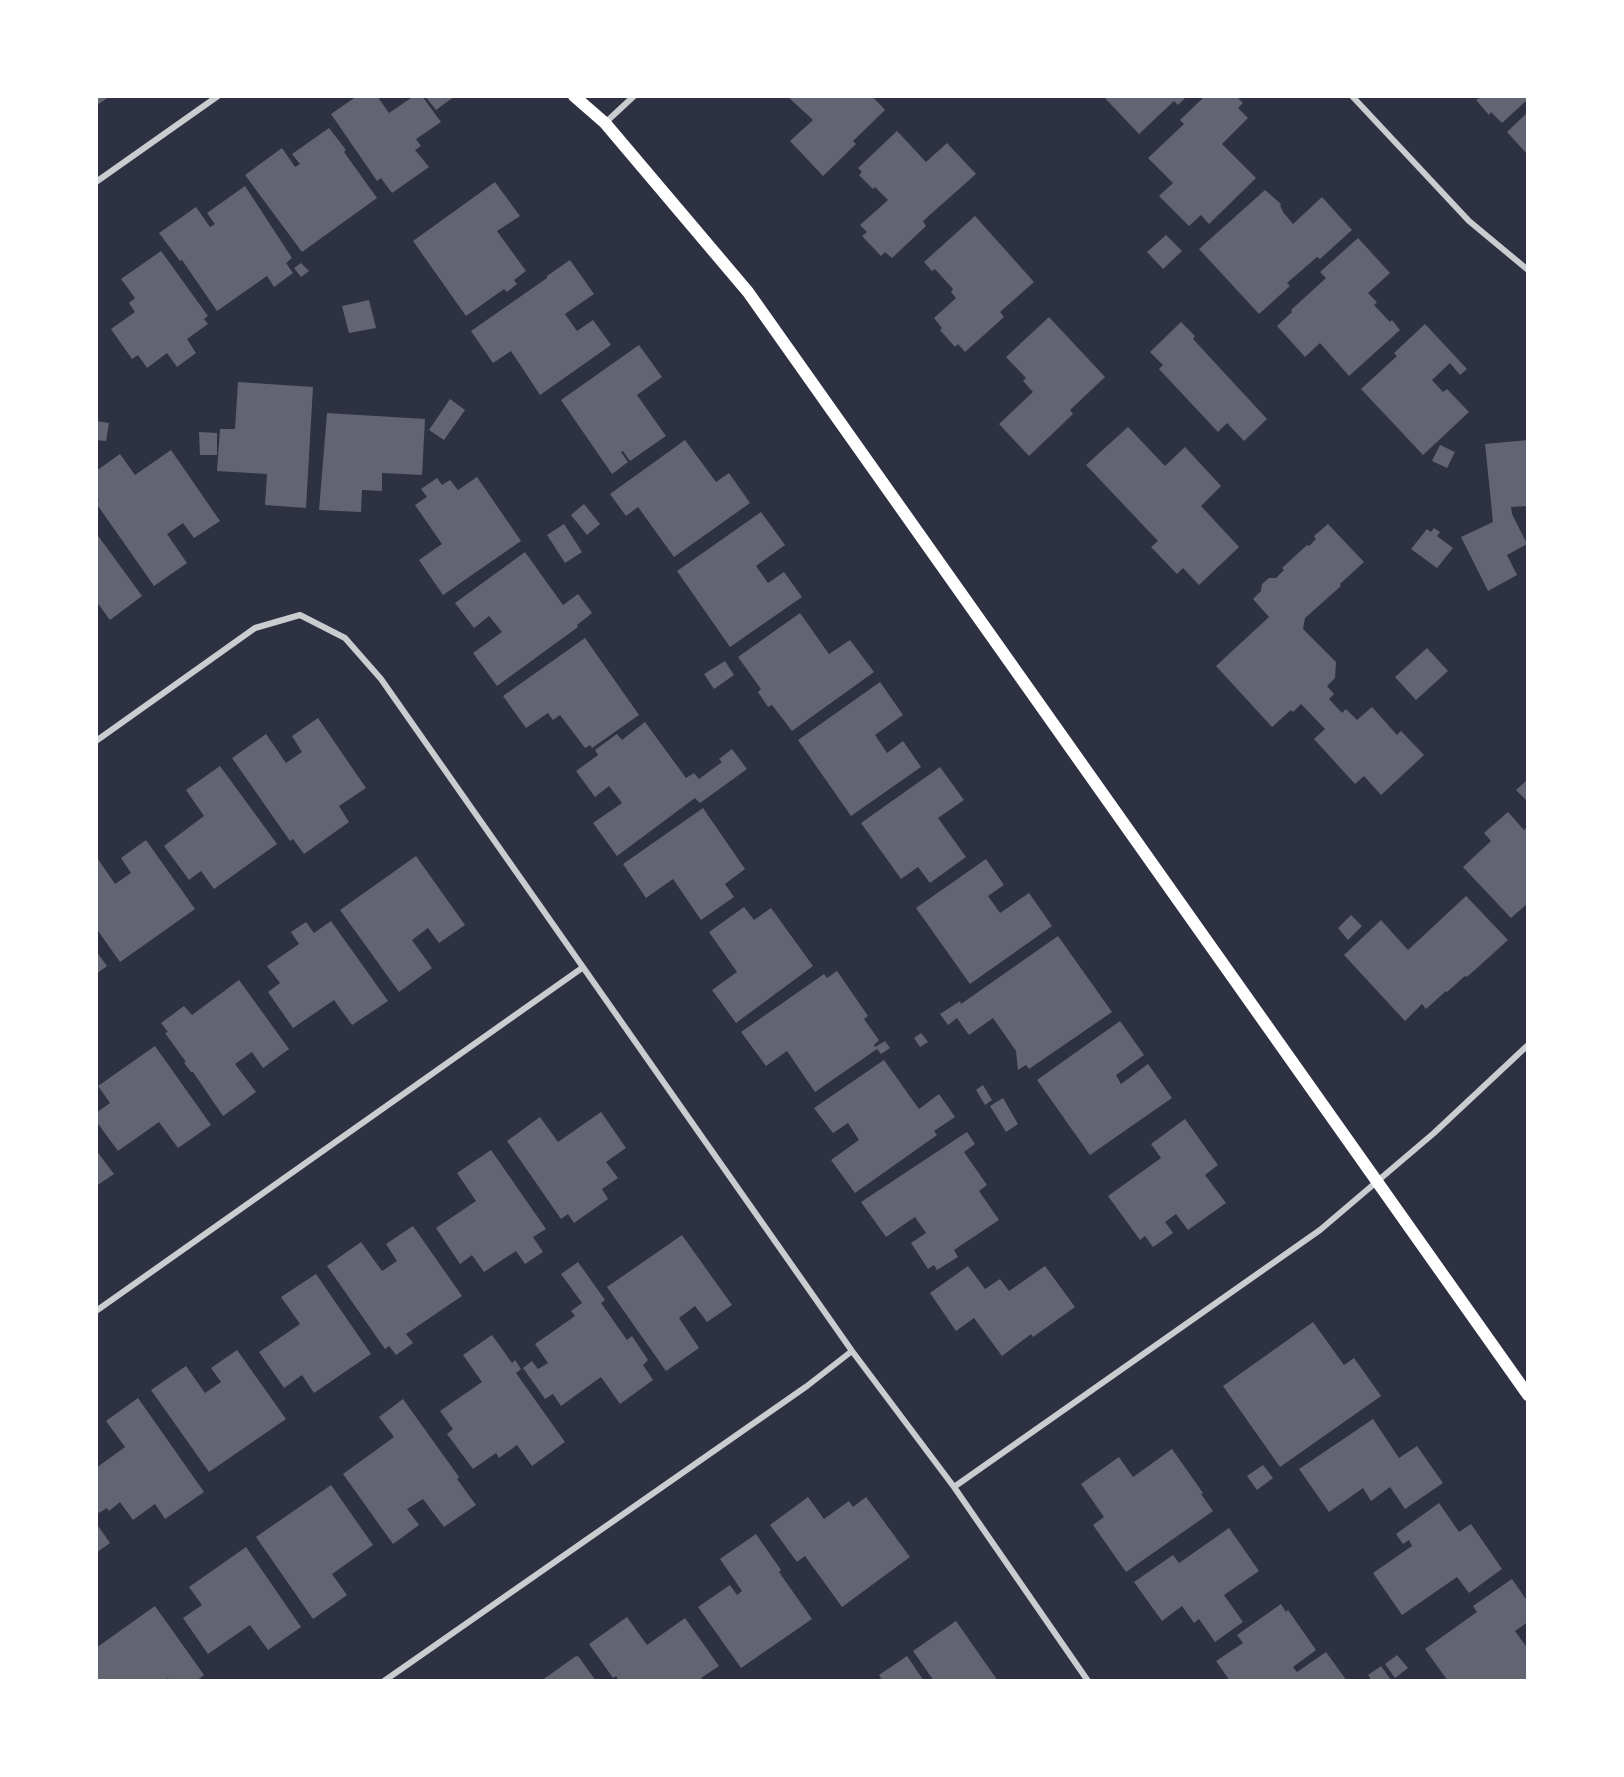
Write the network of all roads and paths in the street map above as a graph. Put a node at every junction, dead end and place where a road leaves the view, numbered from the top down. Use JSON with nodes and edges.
{"nodes":[{"id":1,"x":218,"y":96,"type":"edge"},
{"id":2,"x":574,"y":96,"type":"edge"},
{"id":3,"x":634,"y":96,"type":"edge"},
{"id":4,"x":1352,"y":96,"type":"edge"},
{"id":5,"x":605,"y":123,"type":"junction"},
{"id":6,"x":96,"y":182,"type":"edge"},
{"id":7,"x":1528,"y":270,"type":"edge"},
{"id":8,"x":96,"y":741,"type":"edge"},
{"id":9,"x":582,"y":968,"type":"junction"},
{"id":10,"x":1528,"y":1045,"type":"edge"},
{"id":11,"x":1377,"y":1182,"type":"junction"},
{"id":12,"x":96,"y":1311,"type":"edge"},
{"id":13,"x":852,"y":1351,"type":"junction"},
{"id":14,"x":1528,"y":1395,"type":"edge"},
{"id":15,"x":954,"y":1487,"type":"junction"},
{"id":16,"x":384,"y":1681,"type":"edge"},
{"id":17,"x":1088,"y":1681,"type":"edge"}],
"edges":[{"from":1,"to":6,"type":"street"},
{"from":2,"to":5,"type":"main road"},
{"from":3,"to":5,"type":"street"},
{"from":4,"to":7,"type":"street"},
{"from":5,"to":11,"type":"main road"},
{"from":8,"to":9,"type":"street"},
{"from":9,"to":12,"type":"street"},
{"from":9,"to":13,"type":"street"},
{"from":10,"to":11,"type":"street"},
{"from":11,"to":14,"type":"main road"},
{"from":11,"to":15,"type":"street"},
{"from":13,"to":15,"type":"street"},
{"from":13,"to":16,"type":"street"},
{"from":15,"to":17,"type":"street"}]}
